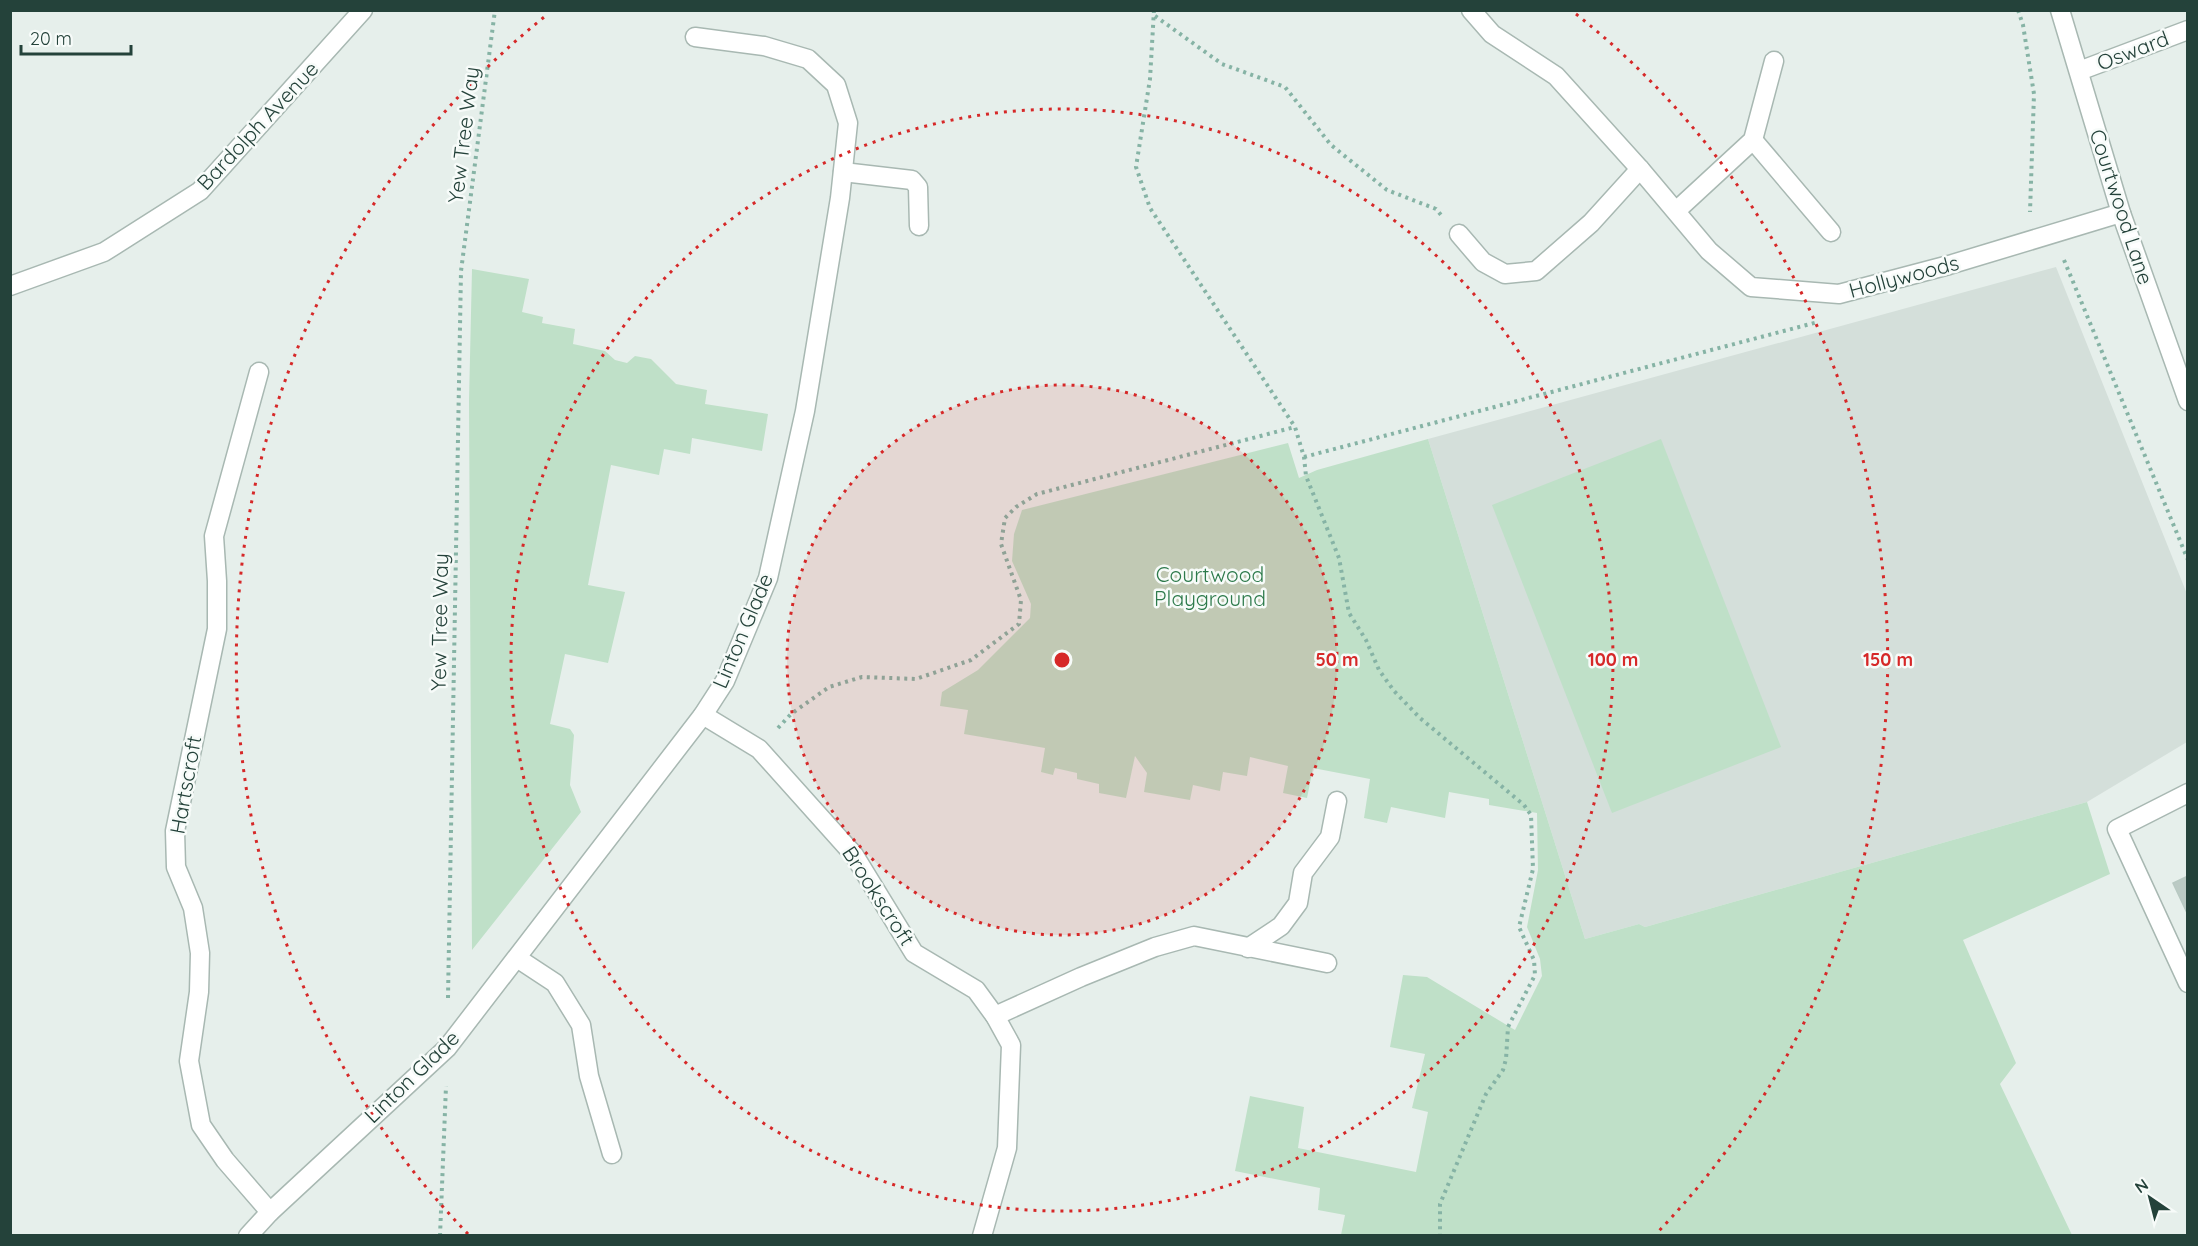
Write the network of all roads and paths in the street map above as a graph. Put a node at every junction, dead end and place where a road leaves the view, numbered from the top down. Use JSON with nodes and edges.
{"nodes":[{"id":1,"x":363,"y":10,"type":"edge"},
{"id":2,"x":495,"y":10,"type":"edge"},
{"id":3,"x":1471,"y":10,"type":"edge"},
{"id":4,"x":2018,"y":10,"type":"edge"},
{"id":5,"x":2060,"y":10,"type":"edge"},
{"id":6,"x":1155,"y":13,"type":"edge"},
{"id":7,"x":2187,"y":30,"type":"edge"},
{"id":8,"x":695,"y":37,"type":"dead end"},
{"id":9,"x":1774,"y":62,"type":"dead end"},
{"id":10,"x":2079,"y":71,"type":"junction"},
{"id":11,"x":1753,"y":140,"type":"junction"},
{"id":12,"x":1640,"y":169,"type":"junction"},
{"id":13,"x":843,"y":172,"type":"junction"},
{"id":14,"x":1676,"y":211,"type":"junction"},
{"id":15,"x":2121,"y":213,"type":"junction"},
{"id":16,"x":919,"y":226,"type":"dead end"},
{"id":17,"x":1831,"y":232,"type":"dead end"},
{"id":18,"x":1459,"y":234,"type":"joint"},
{"id":19,"x":2036,"y":240,"type":"junction"},
{"id":20,"x":2063,"y":257,"type":"dead end"},
{"id":21,"x":10,"y":286,"type":"edge"},
{"id":22,"x":1824,"y":321,"type":"dead end"},
{"id":23,"x":259,"y":372,"type":"dead end"},
{"id":24,"x":2187,"y":401,"type":"edge"},
{"id":25,"x":1295,"y":427,"type":"junction"},
{"id":26,"x":1304,"y":457,"type":"junction"},
{"id":27,"x":2187,"y":560,"type":"edge"},
{"id":28,"x":703,"y":715,"type":"junction"},
{"id":29,"x":759,"y":749,"type":"junction"},
{"id":30,"x":2187,"y":793,"type":"edge"},
{"id":31,"x":1337,"y":801,"type":"dead end"},
{"id":32,"x":1248,"y":948,"type":"junction"},
{"id":33,"x":517,"y":958,"type":"junction"},
{"id":34,"x":1327,"y":963,"type":"dead end"},
{"id":35,"x":2187,"y":983,"type":"edge"},
{"id":36,"x":448,"y":1000,"type":"dead end"},
{"id":37,"x":995,"y":1016,"type":"junction"},
{"id":38,"x":447,"y":1048,"type":"junction"},
{"id":39,"x":612,"y":1155,"type":"dead end"},
{"id":40,"x":270,"y":1212,"type":"junction"},
{"id":41,"x":248,"y":1236,"type":"edge"},
{"id":42,"x":441,"y":1236,"type":"edge"},
{"id":43,"x":982,"y":1236,"type":"edge"},
{"id":44,"x":1440,"y":1236,"type":"edge"}],
"edges":[{"from":1,"to":21,"type":"street","name":"Bardolph Avenue"},
{"from":2,"to":36,"type":"path","name":"Yew Tree Way"},
{"from":3,"to":12,"type":"street","name":"Hollywoods"},
{"from":4,"to":19,"type":"path"},
{"from":5,"to":10,"type":"street","name":"Courtwood Lane"},
{"from":6,"to":18,"type":"path"},
{"from":6,"to":25,"type":"path"},
{"from":7,"to":10,"type":"street","name":"Osward"},
{"from":8,"to":13,"type":"street","name":"Linton Glade"},
{"from":9,"to":11,"type":"street"},
{"from":10,"to":15,"type":"street","name":"Courtwood Lane"},
{"from":11,"to":14,"type":"street"},
{"from":11,"to":17,"type":"street"},
{"from":12,"to":14,"type":"street","name":"Hollywoods"},
{"from":12,"to":18,"type":"street"},
{"from":13,"to":16,"type":"street"},
{"from":13,"to":28,"type":"street","name":"Linton Glade"},
{"from":14,"to":19,"type":"street","name":"Hollywoods"},
{"from":15,"to":19,"type":"street","name":"Hollywoods"},
{"from":15,"to":24,"type":"street","name":"Courtwood Lane"},
{"from":20,"to":27,"type":"path"},
{"from":22,"to":26,"type":"path"},
{"from":23,"to":40,"type":"street","name":"Hartscroft"},
{"from":25,"to":26,"type":"path"},
{"from":25,"to":29,"type":"path"},
{"from":26,"to":44,"type":"path"},
{"from":28,"to":29,"type":"street","name":"Brookscroft"},
{"from":28,"to":33,"type":"street","name":"Linton Glade"},
{"from":29,"to":37,"type":"street","name":"Brookscroft"},
{"from":30,"to":35,"type":"street"},
{"from":31,"to":32,"type":"street"},
{"from":32,"to":34,"type":"street"},
{"from":32,"to":37,"type":"street"},
{"from":33,"to":38,"type":"street","name":"Linton Glade"},
{"from":33,"to":39,"type":"street"},
{"from":37,"to":43,"type":"street","name":"Brookscroft"},
{"from":38,"to":40,"type":"street","name":"Linton Glade"},
{"from":38,"to":42,"type":"path"},
{"from":40,"to":41,"type":"street","name":"Linton Glade"}]}
